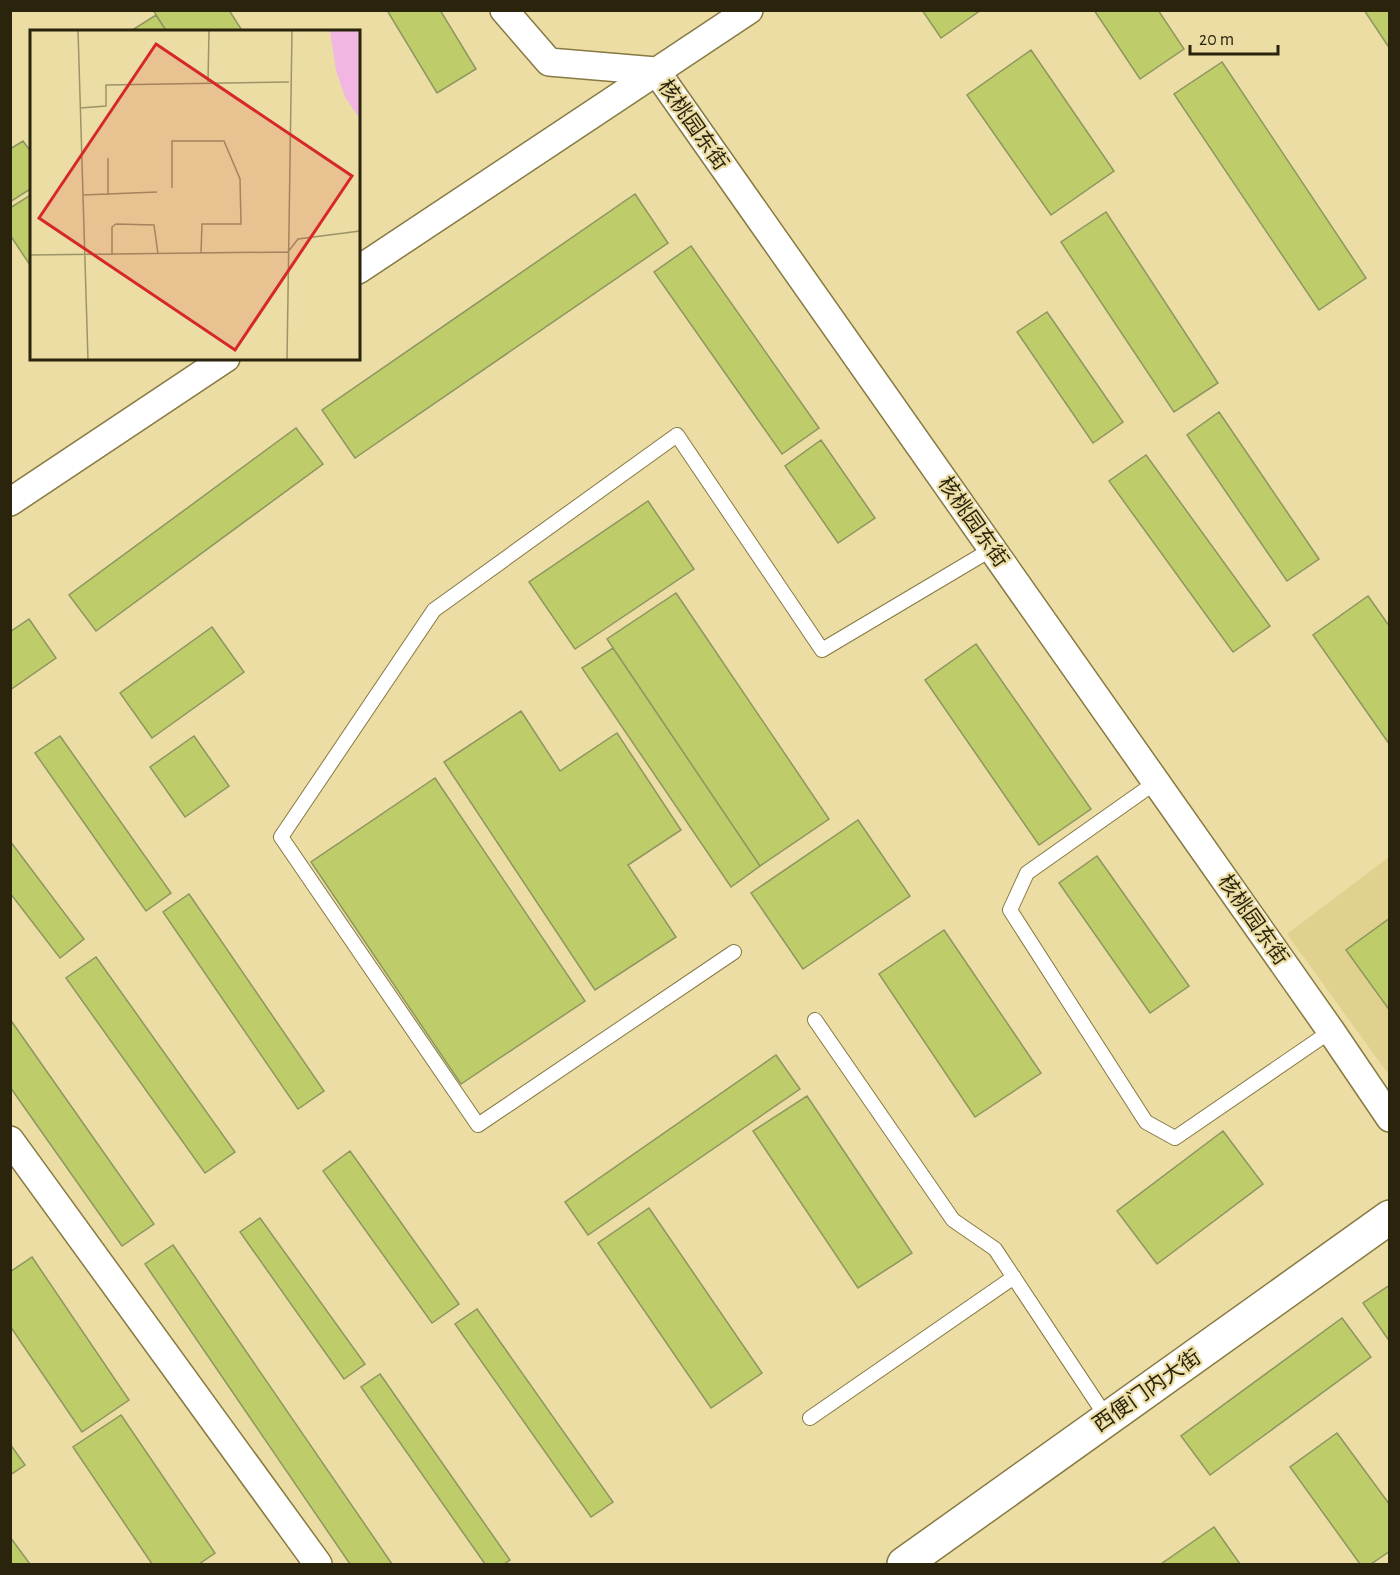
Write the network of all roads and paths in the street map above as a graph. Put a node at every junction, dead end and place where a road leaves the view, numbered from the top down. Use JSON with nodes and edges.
{"nodes":[{"id":1,"x":504,"y":10,"type":"edge"},
{"id":2,"x":749,"y":10,"type":"edge"},
{"id":3,"x":656,"y":71,"type":"junction"},
{"id":4,"x":360,"y":269,"type":"edge"},
{"id":5,"x":223,"y":360,"type":"edge"},
{"id":6,"x":10,"y":502,"type":"edge"},
{"id":7,"x":992,"y":549,"type":"junction"},
{"id":8,"x":1156,"y":782,"type":"junction"},
{"id":9,"x":734,"y":952,"type":"dead end"},
{"id":10,"x":815,"y":1020,"type":"dead end"},
{"id":11,"x":1331,"y":1031,"type":"junction"},
{"id":12,"x":1389,"y":1118,"type":"edge"},
{"id":13,"x":12,"y":1145,"type":"edge"},
{"id":14,"x":1389,"y":1217,"type":"edge"},
{"id":15,"x":1014,"y":1277,"type":"junction"},
{"id":16,"x":810,"y":1418,"type":"dead end"},
{"id":17,"x":1107,"y":1418,"type":"junction"},
{"id":18,"x":318,"y":1564,"type":"edge"},
{"id":19,"x":904,"y":1564,"type":"edge"}],
"edges":[{"from":1,"to":3,"type":"street","name":"核桃园东街"},
{"from":2,"to":3,"type":"street"},
{"from":3,"to":4,"type":"street"},
{"from":3,"to":7,"type":"street","name":"核桃园东街"},
{"from":5,"to":6,"type":"street"},
{"from":7,"to":8,"type":"street","name":"核桃园东街"},
{"from":7,"to":9,"type":"lane"},
{"from":8,"to":11,"type":"street","name":"核桃园东街"},
{"from":8,"to":11,"type":"lane"},
{"from":10,"to":15,"type":"lane"},
{"from":11,"to":12,"type":"street","name":"核桃园东街"},
{"from":13,"to":18,"type":"street"},
{"from":14,"to":17,"type":"street","name":"西便门内大街"},
{"from":15,"to":16,"type":"lane"},
{"from":15,"to":17,"type":"lane"},
{"from":17,"to":19,"type":"street","name":"西便门内大街"}]}
